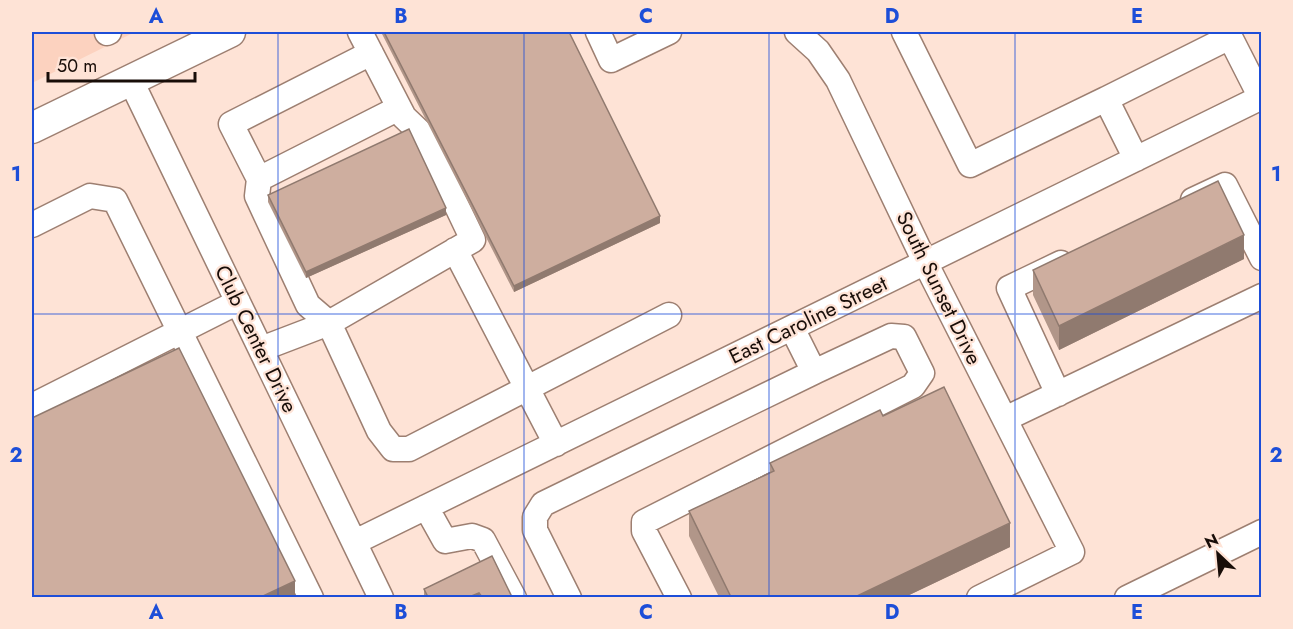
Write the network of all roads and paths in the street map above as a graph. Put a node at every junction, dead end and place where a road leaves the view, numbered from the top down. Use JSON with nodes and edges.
{"nodes":[{"id":1,"x":230,"y":32,"type":"edge"},
{"id":2,"x":360,"y":32,"type":"edge"},
{"id":3,"x":598,"y":32,"type":"edge"},
{"id":4,"x":669,"y":32,"type":"edge"},
{"id":5,"x":904,"y":32,"type":"edge"},
{"id":6,"x":804,"y":34,"type":"edge"},
{"id":7,"x":1236,"y":34,"type":"edge"},
{"id":8,"x":371,"y":53,"type":"junction"},
{"id":9,"x":130,"y":81,"type":"junction"},
{"id":10,"x":1261,"y":97,"type":"edge"},
{"id":11,"x":1106,"y":99,"type":"junction"},
{"id":12,"x":399,"y":108,"type":"junction"},
{"id":13,"x":32,"y":129,"type":"edge"},
{"id":14,"x":1136,"y":159,"type":"junction"},
{"id":15,"x":259,"y":179,"type":"junction"},
{"id":16,"x":1171,"y":211,"type":"edge"},
{"id":17,"x":32,"y":225,"type":"edge"},
{"id":18,"x":455,"y":250,"type":"junction"},
{"id":19,"x":1084,"y":252,"type":"edge"},
{"id":20,"x":1262,"y":258,"type":"edge"},
{"id":21,"x":925,"y":262,"type":"junction"},
{"id":22,"x":1262,"y":296,"type":"edge"},
{"id":23,"x":238,"y":302,"type":"junction"},
{"id":24,"x":669,"y":315,"type":"dead end"},
{"id":25,"x":329,"y":323,"type":"junction"},
{"id":26,"x":792,"y":328,"type":"junction"},
{"id":27,"x":180,"y":331,"type":"junction"},
{"id":28,"x":261,"y":350,"type":"junction"},
{"id":29,"x":814,"y":372,"type":"junction"},
{"id":30,"x":526,"y":387,"type":"junction"},
{"id":31,"x":1058,"y":394,"type":"junction"},
{"id":32,"x":32,"y":406,"type":"edge"},
{"id":33,"x":1005,"y":419,"type":"junction"},
{"id":34,"x":556,"y":444,"type":"junction"},
{"id":35,"x":426,"y":507,"type":"junction"},
{"id":36,"x":1262,"y":532,"type":"edge"},
{"id":37,"x":355,"y":542,"type":"junction"},
{"id":38,"x":1169,"y":588,"type":"edge"},
{"id":39,"x":311,"y":597,"type":"edge"},
{"id":40,"x":381,"y":597,"type":"edge"},
{"id":41,"x":514,"y":597,"type":"edge"},
{"id":42,"x":569,"y":597,"type":"edge"},
{"id":43,"x":679,"y":597,"type":"edge"},
{"id":44,"x":979,"y":597,"type":"edge"},
{"id":45,"x":1127,"y":597,"type":"edge"}],
"edges":[{"from":1,"to":9,"type":"main road"},
{"from":2,"to":8,"type":"street"},
{"from":3,"to":4,"type":"street"},
{"from":5,"to":11,"type":"street"},
{"from":6,"to":21,"type":"street","name":"South Sunset Drive"},
{"from":7,"to":10,"type":"street"},
{"from":7,"to":11,"type":"street"},
{"from":8,"to":12,"type":"street"},
{"from":8,"to":15,"type":"street"},
{"from":9,"to":13,"type":"main road"},
{"from":9,"to":23,"type":"street","name":"Club Center Drive"},
{"from":10,"to":14,"type":"street","name":"East Caroline Street"},
{"from":11,"to":14,"type":"street"},
{"from":12,"to":15,"type":"street"},
{"from":12,"to":18,"type":"street"},
{"from":14,"to":21,"type":"street","name":"East Caroline Street"},
{"from":15,"to":25,"type":"street"},
{"from":16,"to":20,"type":"street"},
{"from":17,"to":27,"type":"street"},
{"from":18,"to":25,"type":"street"},
{"from":18,"to":30,"type":"street"},
{"from":19,"to":31,"type":"street"},
{"from":21,"to":26,"type":"street","name":"East Caroline Street"},
{"from":21,"to":33,"type":"street","name":"South Sunset Drive"},
{"from":22,"to":31,"type":"street"},
{"from":23,"to":27,"type":"street"},
{"from":23,"to":28,"type":"street","name":"Club Center Drive"},
{"from":24,"to":30,"type":"street"},
{"from":25,"to":28,"type":"street"},
{"from":25,"to":30,"type":"street"},
{"from":26,"to":29,"type":"street"},
{"from":26,"to":34,"type":"street","name":"East Caroline Street"},
{"from":27,"to":32,"type":"street"},
{"from":27,"to":39,"type":"street"},
{"from":28,"to":37,"type":"street","name":"Club Center Drive"},
{"from":29,"to":42,"type":"street"},
{"from":29,"to":43,"type":"street"},
{"from":30,"to":34,"type":"street"},
{"from":31,"to":33,"type":"street"},
{"from":33,"to":44,"type":"street","name":"South Sunset Drive"},
{"from":34,"to":35,"type":"street","name":"East Caroline Street"},
{"from":35,"to":37,"type":"street","name":"East Caroline Street"},
{"from":35,"to":41,"type":"street"},
{"from":36,"to":38,"type":"street"},
{"from":37,"to":40,"type":"street","name":"Club Center Drive"},
{"from":38,"to":45,"type":"street"}]}
